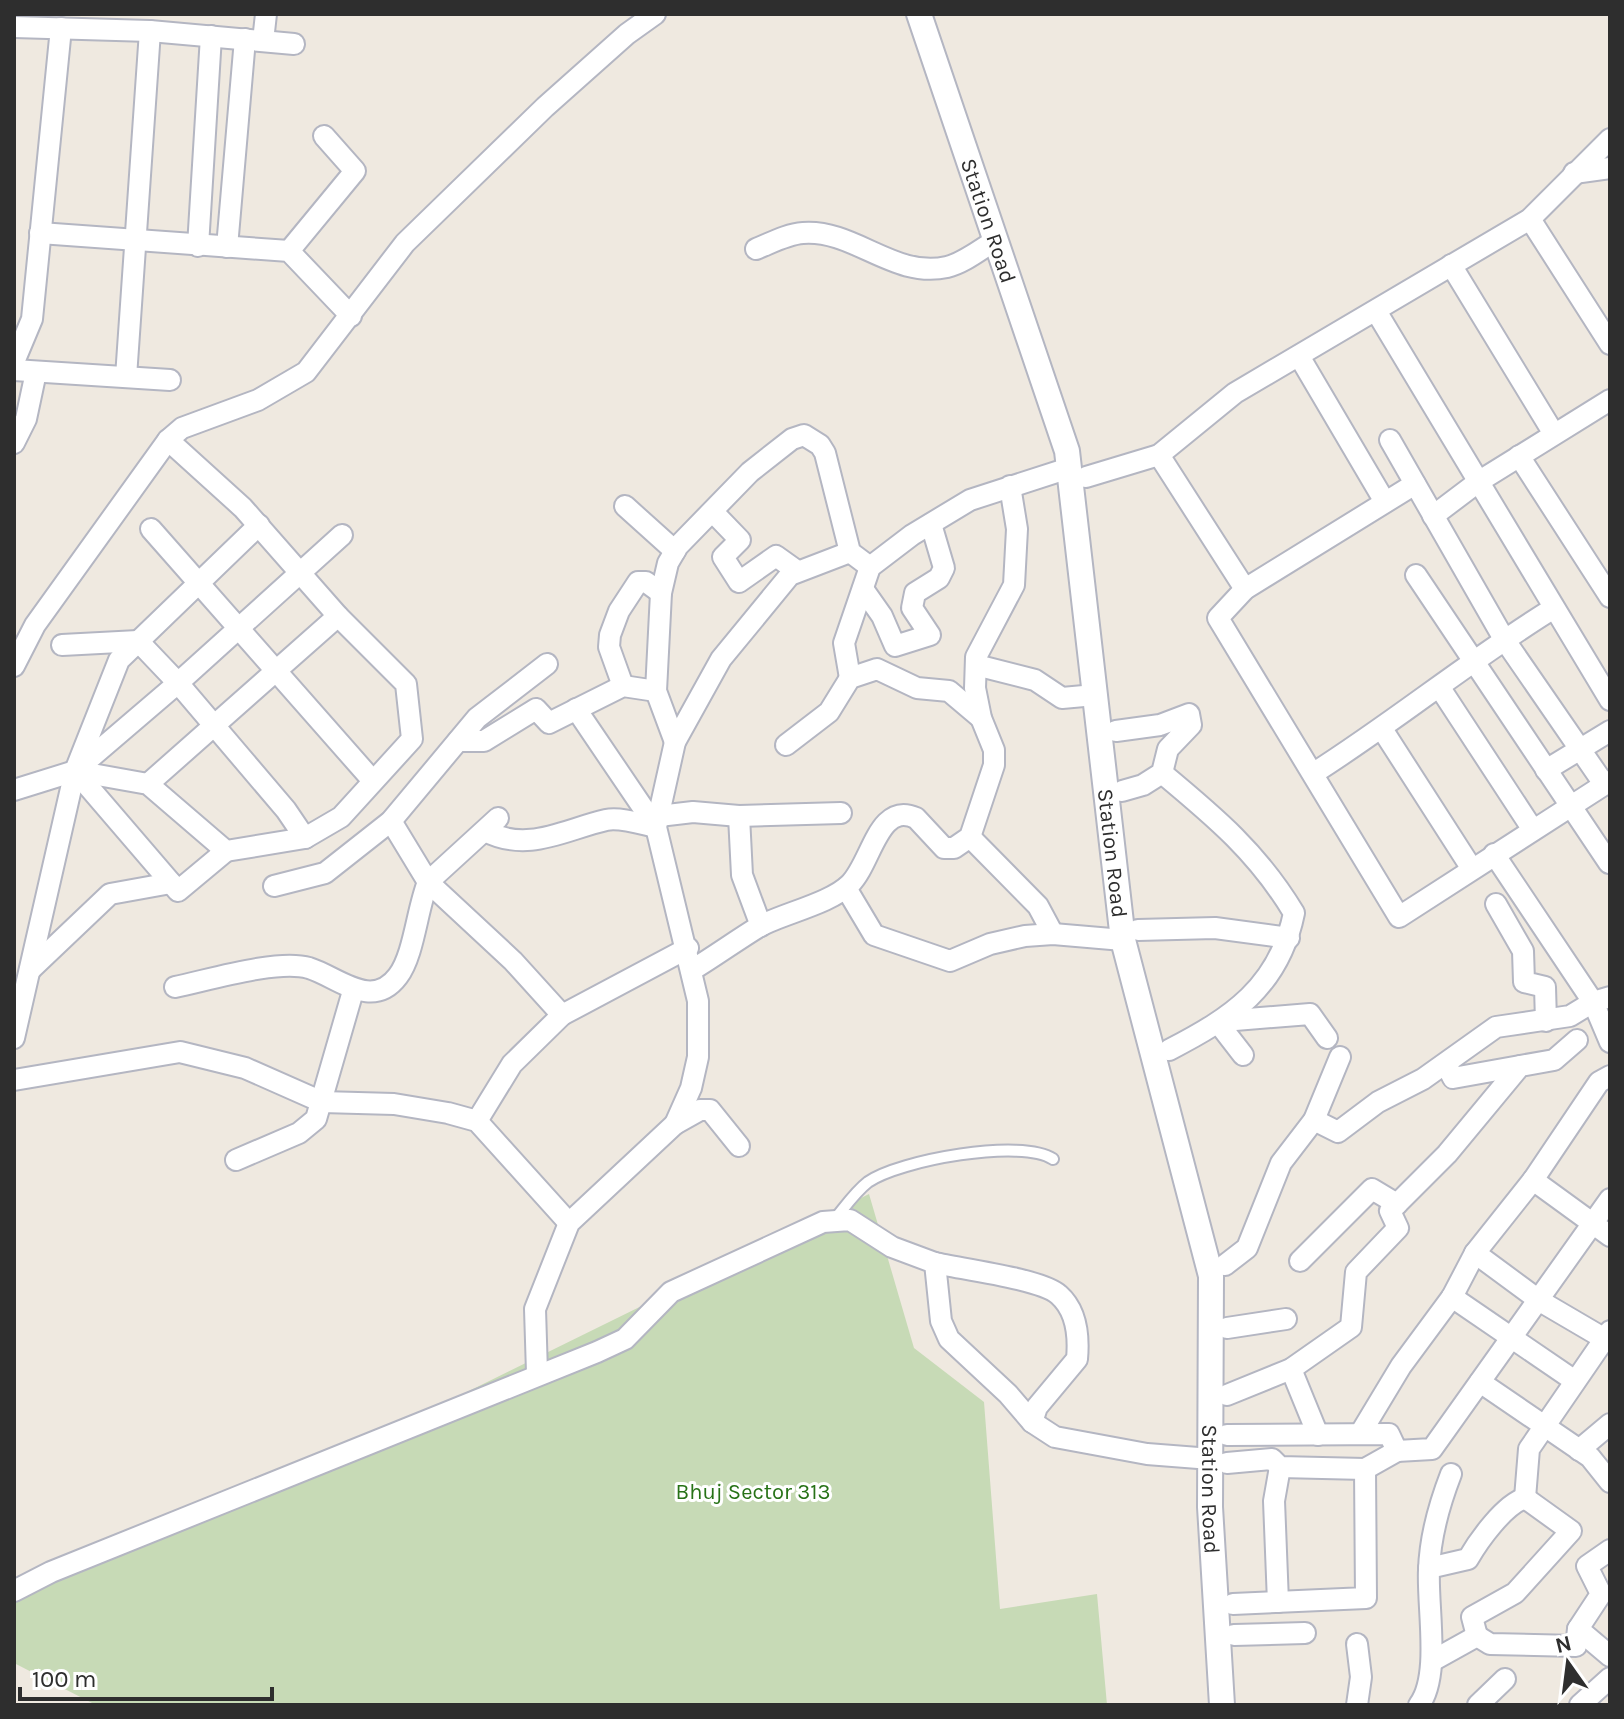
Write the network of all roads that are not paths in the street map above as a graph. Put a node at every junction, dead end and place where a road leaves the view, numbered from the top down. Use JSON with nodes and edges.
{"nodes":[{"id":1,"x":266,"y":14,"type":"edge"},
{"id":2,"x":655,"y":14,"type":"edge"},
{"id":3,"x":919,"y":14,"type":"edge"},
{"id":4,"x":937,"y":14,"type":"edge"},
{"id":5,"x":14,"y":27,"type":"edge"},
{"id":6,"x":61,"y":28,"type":"junction"},
{"id":7,"x":150,"y":31,"type":"junction"},
{"id":8,"x":211,"y":36,"type":"junction"},
{"id":9,"x":254,"y":40,"type":"junction"},
{"id":10,"x":294,"y":44,"type":"dead end"},
{"id":11,"x":324,"y":136,"type":"dead end"},
{"id":12,"x":1610,"y":139,"type":"edge"},
{"id":13,"x":1610,"y":168,"type":"edge"},
{"id":14,"x":1574,"y":173,"type":"junction"},
{"id":15,"x":1530,"y":219,"type":"junction"},
{"id":16,"x":40,"y":233,"type":"junction"},
{"id":17,"x":996,"y":240,"type":"junction"},
{"id":18,"x":135,"y":242,"type":"junction"},
{"id":19,"x":198,"y":246,"type":"junction"},
{"id":20,"x":227,"y":247,"type":"junction"},
{"id":21,"x":756,"y":249,"type":"dead end"},
{"id":22,"x":289,"y":251,"type":"junction"},
{"id":23,"x":1451,"y":265,"type":"junction"},
{"id":24,"x":1376,"y":311,"type":"junction"},
{"id":25,"x":351,"y":316,"type":"junction"},
{"id":26,"x":1610,"y":344,"type":"edge"},
{"id":27,"x":1299,"y":356,"type":"junction"},
{"id":28,"x":14,"y":362,"type":"edge"},
{"id":29,"x":14,"y":370,"type":"edge"},
{"id":30,"x":36,"y":372,"type":"junction"},
{"id":31,"x":126,"y":377,"type":"junction"},
{"id":32,"x":170,"y":380,"type":"dead end"},
{"id":33,"x":1608,"y":405,"type":"edge"},
{"id":34,"x":1554,"y":434,"type":"junction"},
{"id":35,"x":168,"y":440,"type":"junction"},
{"id":36,"x":1390,"y":440,"type":"dead end"},
{"id":37,"x":14,"y":443,"type":"edge"},
{"id":38,"x":1159,"y":455,"type":"junction"},
{"id":39,"x":1519,"y":456,"type":"junction"},
{"id":40,"x":1078,"y":472,"type":"junction"},
{"id":41,"x":1478,"y":482,"type":"junction"},
{"id":42,"x":1415,"y":484,"type":"junction"},
{"id":43,"x":1010,"y":486,"type":"junction"},
{"id":44,"x":1385,"y":502,"type":"junction"},
{"id":45,"x":625,"y":506,"type":"dead end"},
{"id":46,"x":713,"y":512,"type":"junction"},
{"id":47,"x":1433,"y":516,"type":"junction"},
{"id":48,"x":931,"y":524,"type":"junction"},
{"id":49,"x":259,"y":525,"type":"junction"},
{"id":50,"x":151,"y":529,"type":"dead end"},
{"id":51,"x":342,"y":535,"type":"dead end"},
{"id":52,"x":675,"y":551,"type":"junction"},
{"id":53,"x":850,"y":552,"type":"junction"},
{"id":54,"x":870,"y":567,"type":"junction"},
{"id":55,"x":302,"y":571,"type":"junction"},
{"id":56,"x":797,"y":571,"type":"junction"},
{"id":57,"x":1416,"y":575,"type":"dead end"},
{"id":58,"x":202,"y":584,"type":"junction"},
{"id":59,"x":863,"y":589,"type":"junction"},
{"id":60,"x":1245,"y":589,"type":"junction"},
{"id":61,"x":661,"y":593,"type":"junction"},
{"id":62,"x":1610,"y":597,"type":"edge"},
{"id":63,"x":1554,"y":608,"type":"junction"},
{"id":64,"x":338,"y":616,"type":"junction"},
{"id":65,"x":240,"y":626,"type":"junction"},
{"id":66,"x":1504,"y":639,"type":"junction"},
{"id":67,"x":138,"y":641,"type":"junction"},
{"id":68,"x":62,"y":645,"type":"dead end"},
{"id":69,"x":1473,"y":663,"type":"junction"},
{"id":70,"x":547,"y":664,"type":"dead end"},
{"id":71,"x":976,"y":665,"type":"junction"},
{"id":72,"x":14,"y":666,"type":"edge"},
{"id":73,"x":277,"y":670,"type":"junction"},
{"id":74,"x":850,"y":678,"type":"junction"},
{"id":75,"x":178,"y":683,"type":"junction"},
{"id":76,"x":623,"y":686,"type":"junction"},
{"id":77,"x":1440,"y":688,"type":"junction"},
{"id":78,"x":656,"y":691,"type":"junction"},
{"id":79,"x":1095,"y":695,"type":"junction"},
{"id":80,"x":1610,"y":700,"type":"edge"},
{"id":81,"x":576,"y":709,"type":"junction"},
{"id":82,"x":981,"y":718,"type":"junction"},
{"id":83,"x":215,"y":726,"type":"junction"},
{"id":84,"x":1382,"y":729,"type":"junction"},
{"id":85,"x":1116,"y":731,"type":"junction"},
{"id":86,"x":1610,"y":731,"type":"edge"},
{"id":87,"x":458,"y":741,"type":"junction"},
{"id":88,"x":675,"y":742,"type":"junction"},
{"id":89,"x":786,"y":745,"type":"dead end"},
{"id":90,"x":1580,"y":749,"type":"junction"},
{"id":91,"x":1546,"y":770,"type":"junction"},
{"id":92,"x":75,"y":771,"type":"junction"},
{"id":93,"x":1162,"y":773,"type":"junction"},
{"id":94,"x":1314,"y":773,"type":"junction"},
{"id":95,"x":373,"y":781,"type":"junction"},
{"id":96,"x":1607,"y":783,"type":"edge"},
{"id":97,"x":148,"y":784,"type":"junction"},
{"id":98,"x":14,"y":790,"type":"edge"},
{"id":99,"x":1122,"y":791,"type":"junction"},
{"id":100,"x":1571,"y":805,"type":"junction"},
{"id":101,"x":841,"y":813,"type":"dead end"},
{"id":102,"x":739,"y":816,"type":"junction"},
{"id":103,"x":391,"y":821,"type":"junction"},
{"id":104,"x":658,"y":821,"type":"junction"},
{"id":105,"x":1533,"y":830,"type":"junction"},
{"id":106,"x":970,"y":837,"type":"junction"},
{"id":107,"x":305,"y":838,"type":"junction"},
{"id":108,"x":226,"y":851,"type":"junction"},
{"id":109,"x":1494,"y":854,"type":"junction"},
{"id":110,"x":1609,"y":863,"type":"edge"},
{"id":111,"x":1472,"y":869,"type":"junction"},
{"id":112,"x":428,"y":882,"type":"junction"},
{"id":113,"x":171,"y":883,"type":"junction"},
{"id":114,"x":274,"y":886,"type":"dead end"},
{"id":115,"x":846,"y":888,"type":"junction"},
{"id":116,"x":1496,"y":904,"type":"dead end"},
{"id":117,"x":761,"y":926,"type":"junction"},
{"id":118,"x":1053,"y":934,"type":"junction"},
{"id":119,"x":1130,"y":935,"type":"junction"},
{"id":120,"x":1289,"y":938,"type":"junction"},
{"id":121,"x":688,"y":948,"type":"junction"},
{"id":122,"x":692,"y":970,"type":"junction"},
{"id":123,"x":29,"y":971,"type":"junction"},
{"id":124,"x":175,"y":987,"type":"dead end"},
{"id":125,"x":353,"y":991,"type":"junction"},
{"id":126,"x":1602,"y":999,"type":"edge"},
{"id":127,"x":562,"y":1015,"type":"junction"},
{"id":128,"x":1546,"y":1021,"type":"junction"},
{"id":129,"x":1221,"y":1023,"type":"junction"},
{"id":130,"x":14,"y":1038,"type":"edge"},
{"id":131,"x":1327,"y":1038,"type":"dead end"},
{"id":132,"x":1577,"y":1040,"type":"dead end"},
{"id":133,"x":1610,"y":1042,"type":"edge"},
{"id":134,"x":1169,"y":1050,"type":"junction"},
{"id":135,"x":1243,"y":1055,"type":"dead end"},
{"id":136,"x":1340,"y":1057,"type":"dead end"},
{"id":137,"x":1446,"y":1064,"type":"junction"},
{"id":138,"x":1520,"y":1066,"type":"junction"},
{"id":139,"x":1610,"y":1076,"type":"edge"},
{"id":140,"x":14,"y":1080,"type":"edge"},
{"id":141,"x":322,"y":1102,"type":"junction"},
{"id":142,"x":1314,"y":1120,"type":"junction"},
{"id":143,"x":477,"y":1121,"type":"junction"},
{"id":144,"x":675,"y":1124,"type":"junction"},
{"id":145,"x":739,"y":1146,"type":"dead end"},
{"id":146,"x":1053,"y":1159,"type":"dead end"},
{"id":147,"x":236,"y":1160,"type":"dead end"},
{"id":148,"x":1533,"y":1180,"type":"junction"},
{"id":149,"x":1610,"y":1199,"type":"edge"},
{"id":150,"x":1397,"y":1204,"type":"junction"},
{"id":151,"x":835,"y":1219,"type":"junction"},
{"id":152,"x":569,"y":1223,"type":"junction"},
{"id":153,"x":1601,"y":1231,"type":"edge"},
{"id":154,"x":1475,"y":1253,"type":"junction"},
{"id":155,"x":1300,"y":1261,"type":"dead end"},
{"id":156,"x":935,"y":1263,"type":"junction"},
{"id":157,"x":1225,"y":1265,"type":"junction"},
{"id":158,"x":1452,"y":1297,"type":"junction"},
{"id":159,"x":1540,"y":1301,"type":"junction"},
{"id":160,"x":1286,"y":1319,"type":"dead end"},
{"id":161,"x":1227,"y":1328,"type":"junction"},
{"id":162,"x":1608,"y":1337,"type":"edge"},
{"id":163,"x":1511,"y":1340,"type":"junction"},
{"id":164,"x":1291,"y":1369,"type":"junction"},
{"id":165,"x":537,"y":1373,"type":"junction"},
{"id":166,"x":1575,"y":1381,"type":"junction"},
{"id":167,"x":1480,"y":1382,"type":"junction"},
{"id":168,"x":1227,"y":1395,"type":"junction"},
{"id":169,"x":1032,"y":1422,"type":"junction"},
{"id":170,"x":1610,"y":1424,"type":"edge"},
{"id":171,"x":1545,"y":1426,"type":"junction"},
{"id":172,"x":1360,"y":1434,"type":"junction"},
{"id":173,"x":1227,"y":1435,"type":"junction"},
{"id":174,"x":1318,"y":1435,"type":"junction"},
{"id":175,"x":1579,"y":1450,"type":"junction"},
{"id":176,"x":1397,"y":1451,"type":"junction"},
{"id":177,"x":1219,"y":1461,"type":"junction"},
{"id":178,"x":1280,"y":1467,"type":"junction"},
{"id":179,"x":1365,"y":1469,"type":"junction"},
{"id":180,"x":1607,"y":1473,"type":"edge"},
{"id":181,"x":1451,"y":1474,"type":"dead end"},
{"id":182,"x":1525,"y":1498,"type":"junction"},
{"id":183,"x":1610,"y":1550,"type":"edge"},
{"id":184,"x":1429,"y":1568,"type":"junction"},
{"id":185,"x":14,"y":1591,"type":"edge"},
{"id":186,"x":1278,"y":1602,"type":"junction"},
{"id":187,"x":1233,"y":1604,"type":"junction"},
{"id":188,"x":1578,"y":1629,"type":"junction"},
{"id":189,"x":1305,"y":1633,"type":"dead end"},
{"id":190,"x":1234,"y":1635,"type":"junction"},
{"id":191,"x":1477,"y":1636,"type":"junction"},
{"id":192,"x":1357,"y":1644,"type":"dead end"},
{"id":193,"x":1610,"y":1656,"type":"edge"},
{"id":194,"x":1432,"y":1661,"type":"junction"},
{"id":195,"x":1610,"y":1678,"type":"edge"},
{"id":196,"x":1505,"y":1679,"type":"dead end"},
{"id":197,"x":1222,"y":1705,"type":"edge"},
{"id":198,"x":1239,"y":1705,"type":"edge"},
{"id":199,"x":1357,"y":1705,"type":"edge"},
{"id":200,"x":1419,"y":1705,"type":"edge"},
{"id":201,"x":1478,"y":1705,"type":"edge"},
{"id":202,"x":1580,"y":1705,"type":"edge"}],
"edges":[{"from":1,"to":9,"type":"street"},
{"from":2,"to":25,"type":"street"},
{"from":3,"to":17,"type":"street","name":"Station Road"},
{"from":4,"to":40,"type":"street","name":"Station Road"},
{"from":5,"to":6,"type":"street"},
{"from":6,"to":7,"type":"street"},
{"from":6,"to":16,"type":"street"},
{"from":7,"to":8,"type":"street"},
{"from":7,"to":18,"type":"street"},
{"from":8,"to":9,"type":"street"},
{"from":8,"to":19,"type":"street"},
{"from":9,"to":10,"type":"street"},
{"from":9,"to":20,"type":"street"},
{"from":11,"to":22,"type":"street"},
{"from":12,"to":14,"type":"street"},
{"from":13,"to":14,"type":"street"},
{"from":14,"to":15,"type":"street"},
{"from":15,"to":23,"type":"street"},
{"from":15,"to":26,"type":"street"},
{"from":16,"to":18,"type":"street"},
{"from":16,"to":28,"type":"street"},
{"from":17,"to":21,"type":"street"},
{"from":17,"to":40,"type":"street","name":"Station Road"},
{"from":18,"to":19,"type":"street"},
{"from":18,"to":31,"type":"street"},
{"from":19,"to":20,"type":"street"},
{"from":20,"to":22,"type":"street"},
{"from":22,"to":25,"type":"street"},
{"from":23,"to":24,"type":"street"},
{"from":23,"to":34,"type":"street"},
{"from":24,"to":27,"type":"street"},
{"from":24,"to":41,"type":"street"},
{"from":25,"to":35,"type":"street"},
{"from":27,"to":38,"type":"street"},
{"from":27,"to":44,"type":"street"},
{"from":29,"to":30,"type":"street"},
{"from":30,"to":31,"type":"street"},
{"from":30,"to":37,"type":"street"},
{"from":31,"to":32,"type":"street"},
{"from":33,"to":34,"type":"street"},
{"from":34,"to":39,"type":"street"},
{"from":35,"to":49,"type":"street"},
{"from":35,"to":72,"type":"street"},
{"from":36,"to":42,"type":"street"},
{"from":38,"to":40,"type":"street"},
{"from":38,"to":60,"type":"street"},
{"from":39,"to":41,"type":"street"},
{"from":39,"to":62,"type":"street"},
{"from":40,"to":43,"type":"street"},
{"from":40,"to":79,"type":"street","name":"Station Road"},
{"from":40,"to":85,"type":"street","name":"Station Road"},
{"from":41,"to":47,"type":"street"},
{"from":41,"to":63,"type":"street"},
{"from":42,"to":44,"type":"street"},
{"from":42,"to":47,"type":"street"},
{"from":43,"to":48,"type":"street"},
{"from":43,"to":71,"type":"street"},
{"from":44,"to":60,"type":"street"},
{"from":45,"to":52,"type":"street"},
{"from":46,"to":52,"type":"street"},
{"from":46,"to":53,"type":"street"},
{"from":46,"to":56,"type":"street"},
{"from":47,"to":66,"type":"street"},
{"from":48,"to":54,"type":"street"},
{"from":48,"to":59,"type":"street"},
{"from":49,"to":55,"type":"street"},
{"from":49,"to":58,"type":"street"},
{"from":50,"to":58,"type":"street"},
{"from":51,"to":55,"type":"street"},
{"from":52,"to":61,"type":"street"},
{"from":53,"to":54,"type":"street"},
{"from":53,"to":56,"type":"street"},
{"from":54,"to":59,"type":"street"},
{"from":55,"to":64,"type":"street"},
{"from":55,"to":65,"type":"street"},
{"from":56,"to":88,"type":"street"},
{"from":57,"to":69,"type":"street"},
{"from":58,"to":65,"type":"street"},
{"from":58,"to":67,"type":"street"},
{"from":59,"to":74,"type":"street"},
{"from":60,"to":94,"type":"street"},
{"from":61,"to":76,"type":"street"},
{"from":61,"to":78,"type":"street"},
{"from":63,"to":66,"type":"street"},
{"from":63,"to":80,"type":"street"},
{"from":64,"to":73,"type":"street"},
{"from":64,"to":95,"type":"street"},
{"from":65,"to":73,"type":"street"},
{"from":65,"to":75,"type":"street"},
{"from":66,"to":69,"type":"street"},
{"from":66,"to":90,"type":"street"},
{"from":67,"to":68,"type":"street"},
{"from":67,"to":75,"type":"street"},
{"from":67,"to":92,"type":"street"},
{"from":69,"to":77,"type":"street"},
{"from":69,"to":91,"type":"street"},
{"from":70,"to":87,"type":"street"},
{"from":71,"to":79,"type":"street"},
{"from":71,"to":82,"type":"street"},
{"from":73,"to":83,"type":"street"},
{"from":73,"to":95,"type":"street"},
{"from":74,"to":82,"type":"street"},
{"from":74,"to":89,"type":"street"},
{"from":75,"to":83,"type":"street"},
{"from":75,"to":92,"type":"street"},
{"from":76,"to":78,"type":"street"},
{"from":76,"to":81,"type":"street"},
{"from":77,"to":84,"type":"street"},
{"from":77,"to":105,"type":"street"},
{"from":78,"to":88,"type":"street"},
{"from":79,"to":119,"type":"street","name":"Station Road"},
{"from":81,"to":87,"type":"street"},
{"from":81,"to":104,"type":"street"},
{"from":82,"to":106,"type":"street"},
{"from":83,"to":97,"type":"street"},
{"from":83,"to":107,"type":"street"},
{"from":84,"to":94,"type":"street"},
{"from":84,"to":111,"type":"street"},
{"from":85,"to":93,"type":"street"},
{"from":85,"to":99,"type":"street","name":"Station Road"},
{"from":86,"to":90,"type":"street"},
{"from":87,"to":103,"type":"street"},
{"from":88,"to":104,"type":"street"},
{"from":90,"to":91,"type":"street"},
{"from":90,"to":96,"type":"street"},
{"from":91,"to":100,"type":"street"},
{"from":92,"to":97,"type":"street"},
{"from":92,"to":98,"type":"street"},
{"from":92,"to":113,"type":"street"},
{"from":92,"to":123,"type":"street"},
{"from":93,"to":99,"type":"street"},
{"from":93,"to":120,"type":"street"},
{"from":94,"to":111,"type":"street"},
{"from":95,"to":107,"type":"street"},
{"from":96,"to":100,"type":"street"},
{"from":97,"to":108,"type":"street"},
{"from":99,"to":119,"type":"street","name":"Station Road"},
{"from":100,"to":105,"type":"street"},
{"from":100,"to":110,"type":"street"},
{"from":101,"to":102,"type":"street"},
{"from":102,"to":104,"type":"street"},
{"from":102,"to":117,"type":"street"},
{"from":103,"to":112,"type":"street"},
{"from":103,"to":114,"type":"street"},
{"from":104,"to":112,"type":"street"},
{"from":104,"to":121,"type":"street"},
{"from":105,"to":109,"type":"street"},
{"from":106,"to":115,"type":"street"},
{"from":106,"to":118,"type":"street"},
{"from":107,"to":108,"type":"street"},
{"from":108,"to":113,"type":"street"},
{"from":109,"to":111,"type":"street"},
{"from":109,"to":126,"type":"street"},
{"from":112,"to":125,"type":"street"},
{"from":112,"to":127,"type":"street"},
{"from":113,"to":123,"type":"street"},
{"from":115,"to":117,"type":"street"},
{"from":115,"to":118,"type":"street"},
{"from":116,"to":128,"type":"street"},
{"from":117,"to":122,"type":"street"},
{"from":118,"to":119,"type":"street"},
{"from":119,"to":120,"type":"street"},
{"from":119,"to":134,"type":"street","name":"Station Road"},
{"from":119,"to":177,"type":"street","name":"Station Road"},
{"from":120,"to":129,"type":"street"},
{"from":121,"to":122,"type":"street"},
{"from":121,"to":127,"type":"street"},
{"from":122,"to":144,"type":"street"},
{"from":123,"to":130,"type":"street"},
{"from":124,"to":125,"type":"street"},
{"from":125,"to":141,"type":"street"},
{"from":126,"to":128,"type":"street"},
{"from":126,"to":133,"type":"street"},
{"from":127,"to":143,"type":"street"},
{"from":128,"to":137,"type":"street"},
{"from":129,"to":131,"type":"street"},
{"from":129,"to":134,"type":"street"},
{"from":129,"to":135,"type":"street"},
{"from":132,"to":138,"type":"street"},
{"from":134,"to":157,"type":"street","name":"Station Road"},
{"from":136,"to":142,"type":"street"},
{"from":137,"to":138,"type":"street"},
{"from":137,"to":142,"type":"street"},
{"from":138,"to":150,"type":"street"},
{"from":139,"to":148,"type":"street"},
{"from":140,"to":141,"type":"street"},
{"from":141,"to":143,"type":"street"},
{"from":141,"to":147,"type":"street"},
{"from":142,"to":157,"type":"street"},
{"from":143,"to":152,"type":"street"},
{"from":144,"to":145,"type":"street"},
{"from":144,"to":152,"type":"street"},
{"from":146,"to":151,"type":"lane"},
{"from":148,"to":153,"type":"street"},
{"from":148,"to":154,"type":"street"},
{"from":149,"to":153,"type":"street"},
{"from":150,"to":155,"type":"street"},
{"from":150,"to":164,"type":"street"},
{"from":151,"to":156,"type":"street"},
{"from":151,"to":165,"type":"street"},
{"from":152,"to":165,"type":"street"},
{"from":153,"to":159,"type":"street"},
{"from":154,"to":158,"type":"street"},
{"from":154,"to":159,"type":"street"},
{"from":156,"to":169,"type":"street"},
{"from":156,"to":169,"type":"street"},
{"from":157,"to":161,"type":"street","name":"Station Road"},
{"from":158,"to":163,"type":"street"},
{"from":158,"to":172,"type":"street"},
{"from":159,"to":162,"type":"street"},
{"from":159,"to":163,"type":"street"},
{"from":160,"to":161,"type":"street"},
{"from":161,"to":168,"type":"street","name":"Station Road"},
{"from":162,"to":166,"type":"street"},
{"from":163,"to":166,"type":"street"},
{"from":163,"to":167,"type":"street"},
{"from":164,"to":168,"type":"street"},
{"from":164,"to":174,"type":"street"},
{"from":165,"to":185,"type":"street"},
{"from":166,"to":171,"type":"street"},
{"from":167,"to":171,"type":"street"},
{"from":167,"to":176,"type":"street"},
{"from":168,"to":173,"type":"street","name":"Station Road"},
{"from":169,"to":177,"type":"street"},
{"from":170,"to":175,"type":"street"},
{"from":171,"to":175,"type":"street"},
{"from":171,"to":182,"type":"street"},
{"from":172,"to":174,"type":"street"},
{"from":172,"to":176,"type":"street"},
{"from":173,"to":174,"type":"street"},
{"from":173,"to":177,"type":"street","name":"Station Road"},
{"from":175,"to":180,"type":"street"},
{"from":176,"to":179,"type":"street"},
{"from":177,"to":178,"type":"street"},
{"from":177,"to":187,"type":"street","name":"Station Road"},
{"from":177,"to":197,"type":"street","name":"Station Road"},
{"from":178,"to":179,"type":"street"},
{"from":178,"to":186,"type":"street"},
{"from":179,"to":186,"type":"street"},
{"from":181,"to":184,"type":"street"},
{"from":182,"to":184,"type":"street"},
{"from":182,"to":191,"type":"street"},
{"from":183,"to":188,"type":"street"},
{"from":184,"to":194,"type":"street"},
{"from":186,"to":187,"type":"street"},
{"from":187,"to":190,"type":"street","name":"Station Road"},
{"from":188,"to":191,"type":"street"},
{"from":188,"to":193,"type":"street"},
{"from":189,"to":190,"type":"street"},
{"from":190,"to":198,"type":"street","name":"Station Road"},
{"from":191,"to":194,"type":"street"},
{"from":192,"to":199,"type":"street"},
{"from":194,"to":200,"type":"street"},
{"from":195,"to":202,"type":"street"},
{"from":196,"to":201,"type":"street"}]}
